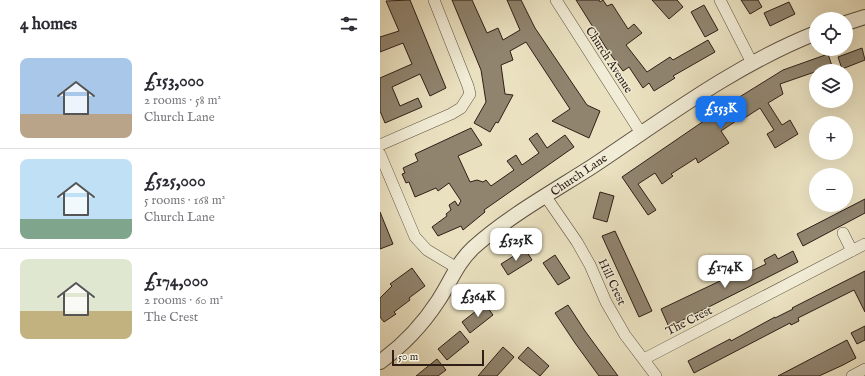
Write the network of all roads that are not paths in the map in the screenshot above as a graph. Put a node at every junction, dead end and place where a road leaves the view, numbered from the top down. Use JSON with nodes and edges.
{"nodes":[{"id":1,"x":434,"y":0,"type":"edge"},
{"id":2,"x":556,"y":0,"type":"edge"},
{"id":3,"x":720,"y":0,"type":"edge"},
{"id":4,"x":865,"y":17,"type":"edge"},
{"id":5,"x":853,"y":21,"type":"edge"},
{"id":6,"x":809,"y":36,"type":"edge"},
{"id":7,"x":752,"y":63,"type":"junction"},
{"id":8,"x":642,"y":133,"type":"junction"},
{"id":9,"x":380,"y":145,"type":"edge"},
{"id":10,"x":380,"y":154,"type":"edge"},
{"id":11,"x":546,"y":197,"type":"junction"},
{"id":12,"x":843,"y":233,"type":"dead end"},
{"id":13,"x":865,"y":244,"type":"edge"},
{"id":14,"x":852,"y":251,"type":"junction"},
{"id":15,"x":457,"y":268,"type":"junction"},
{"id":16,"x":644,"y":359,"type":"junction"},
{"id":17,"x":380,"y":362,"type":"edge"},
{"id":18,"x":865,"y":369,"type":"edge"},
{"id":19,"x":656,"y":376,"type":"edge"},
{"id":20,"x":852,"y":376,"type":"edge"}],
"edges":[{"from":1,"to":9,"type":"street"},
{"from":2,"to":8,"type":"street","name":"Church Avenue"},
{"from":3,"to":7,"type":"street"},
{"from":4,"to":5,"type":"street"},
{"from":6,"to":7,"type":"street","name":"Church Lane"},
{"from":7,"to":8,"type":"street","name":"Church Lane"},
{"from":8,"to":11,"type":"street","name":"Church Lane"},
{"from":10,"to":15,"type":"street"},
{"from":11,"to":15,"type":"street","name":"Church Lane"},
{"from":11,"to":16,"type":"street","name":"Hill Crest"},
{"from":12,"to":14,"type":"street"},
{"from":13,"to":14,"type":"street","name":"The Crest"},
{"from":14,"to":16,"type":"street","name":"The Crest"},
{"from":15,"to":17,"type":"street","name":"Church Lane"},
{"from":16,"to":19,"type":"street","name":"Hill Crest"},
{"from":18,"to":20,"type":"street"}]}
